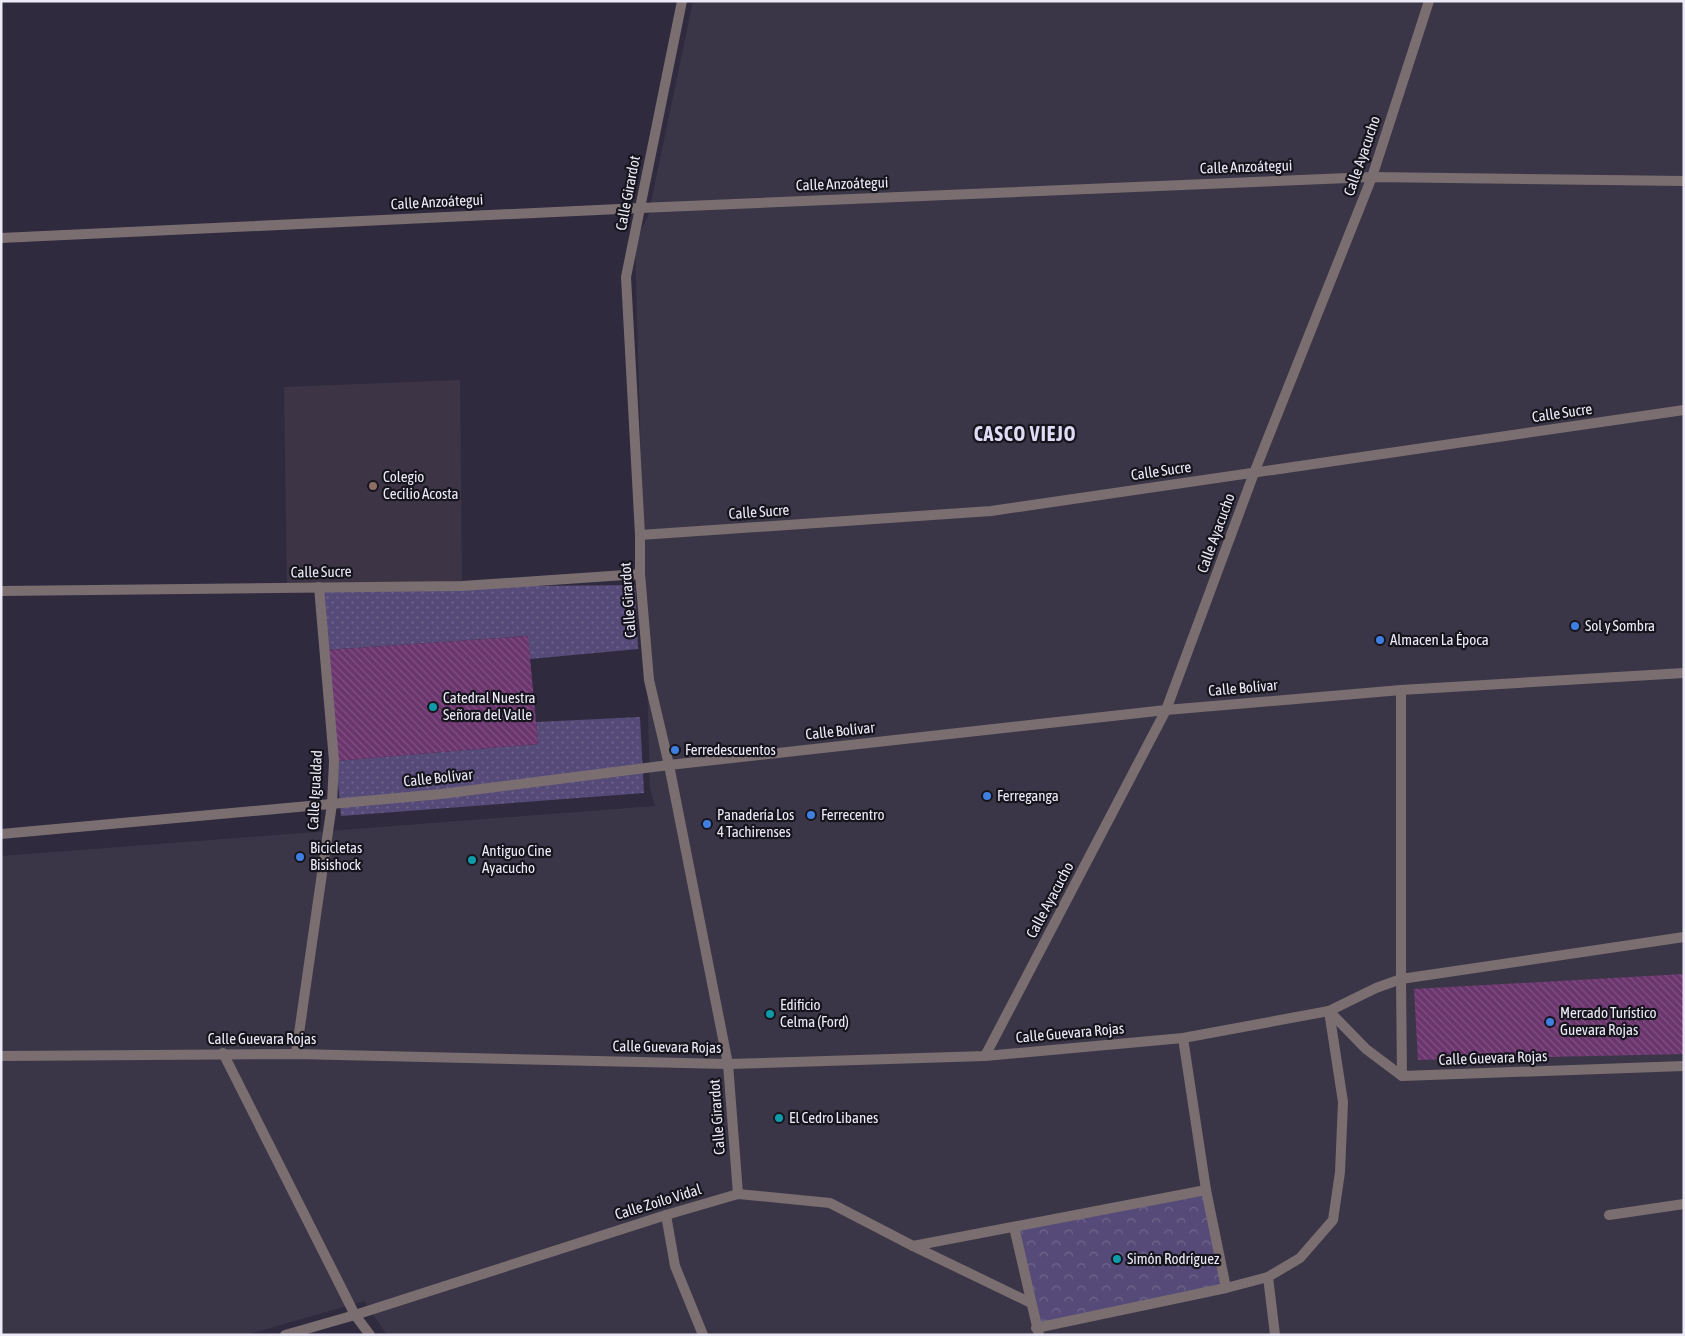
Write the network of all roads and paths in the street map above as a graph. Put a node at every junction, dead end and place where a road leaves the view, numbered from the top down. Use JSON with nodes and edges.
{"nodes":[{"id":1,"x":682,"y":1,"type":"edge"},
{"id":2,"x":1430,"y":1,"type":"edge"},
{"id":3,"x":1372,"y":177,"type":"junction"},
{"id":4,"x":1684,"y":181,"type":"edge"},
{"id":5,"x":640,"y":208,"type":"junction"},
{"id":6,"x":1,"y":238,"type":"edge"},
{"id":7,"x":1684,"y":410,"type":"edge"},
{"id":8,"x":1254,"y":473,"type":"junction"},
{"id":9,"x":640,"y":535,"type":"junction"},
{"id":10,"x":640,"y":574,"type":"junction"},
{"id":11,"x":319,"y":587,"type":"junction"},
{"id":12,"x":1,"y":591,"type":"edge"},
{"id":13,"x":1684,"y":673,"type":"edge"},
{"id":14,"x":1402,"y":690,"type":"junction"},
{"id":15,"x":1166,"y":710,"type":"junction"},
{"id":16,"x":668,"y":765,"type":"junction"},
{"id":17,"x":332,"y":804,"type":"junction"},
{"id":18,"x":1,"y":834,"type":"edge"},
{"id":19,"x":1684,"y":937,"type":"edge"},
{"id":20,"x":1401,"y":979,"type":"junction"},
{"id":21,"x":1329,"y":1011,"type":"junction"},
{"id":22,"x":1183,"y":1038,"type":"junction"},
{"id":23,"x":223,"y":1053,"type":"junction"},
{"id":24,"x":296,"y":1054,"type":"junction"},
{"id":25,"x":1,"y":1056,"type":"edge"},
{"id":26,"x":986,"y":1056,"type":"junction"},
{"id":27,"x":728,"y":1064,"type":"junction"},
{"id":28,"x":1684,"y":1066,"type":"edge"},
{"id":29,"x":1402,"y":1076,"type":"junction"},
{"id":30,"x":1206,"y":1190,"type":"junction"},
{"id":31,"x":738,"y":1194,"type":"junction"},
{"id":32,"x":1684,"y":1204,"type":"edge"},
{"id":33,"x":666,"y":1215,"type":"junction"},
{"id":34,"x":1609,"y":1215,"type":"dead end"},
{"id":35,"x":1014,"y":1227,"type":"junction"},
{"id":36,"x":913,"y":1246,"type":"junction"},
{"id":37,"x":1268,"y":1277,"type":"junction"},
{"id":38,"x":1226,"y":1288,"type":"junction"},
{"id":39,"x":1031,"y":1303,"type":"junction"},
{"id":40,"x":355,"y":1315,"type":"junction"},
{"id":41,"x":1038,"y":1331,"type":"edge"},
{"id":42,"x":285,"y":1335,"type":"edge"},
{"id":43,"x":370,"y":1335,"type":"edge"},
{"id":44,"x":703,"y":1335,"type":"edge"},
{"id":45,"x":1275,"y":1335,"type":"edge"}],
"edges":[{"from":1,"to":5,"type":"street","name":"Calle Girardot"},
{"from":2,"to":3,"type":"street","name":"Calle Ayacucho"},
{"from":3,"to":4,"type":"street","name":"Calle Anzoátegui"},
{"from":3,"to":5,"type":"street","name":"Calle Anzoátegui"},
{"from":3,"to":8,"type":"street","name":"Calle Ayacucho"},
{"from":5,"to":6,"type":"street","name":"Calle Anzoátegui"},
{"from":5,"to":9,"type":"street","name":"Calle Girardot"},
{"from":7,"to":8,"type":"street","name":"Calle Sucre"},
{"from":8,"to":9,"type":"street","name":"Calle Sucre"},
{"from":8,"to":15,"type":"street","name":"Calle Ayacucho"},
{"from":9,"to":10,"type":"street","name":"Calle Girardot"},
{"from":10,"to":11,"type":"street","name":"Calle Sucre"},
{"from":10,"to":16,"type":"street","name":"Calle Girardot"},
{"from":11,"to":12,"type":"street","name":"Calle Sucre"},
{"from":11,"to":17,"type":"street","name":"Calle Igualdad"},
{"from":13,"to":14,"type":"street","name":"Calle Bolívar"},
{"from":14,"to":15,"type":"street","name":"Calle Bolívar"},
{"from":14,"to":20,"type":"street"},
{"from":15,"to":16,"type":"street","name":"Calle Bolívar"},
{"from":15,"to":26,"type":"street","name":"Calle Ayacucho"},
{"from":16,"to":17,"type":"street","name":"Calle Bolívar"},
{"from":16,"to":27,"type":"street","name":"Calle Girardot"},
{"from":17,"to":18,"type":"street","name":"Calle Bolívar"},
{"from":17,"to":24,"type":"street","name":"Calle Igualdad"},
{"from":19,"to":20,"type":"street","name":"Calle Guevara Rojas"},
{"from":20,"to":21,"type":"street","name":"Calle Guevara Rojas"},
{"from":20,"to":29,"type":"street"},
{"from":21,"to":22,"type":"street","name":"Calle Guevara Rojas"},
{"from":21,"to":29,"type":"street"},
{"from":21,"to":37,"type":"street"},
{"from":22,"to":26,"type":"street","name":"Calle Guevara Rojas"},
{"from":22,"to":30,"type":"street"},
{"from":23,"to":24,"type":"street","name":"Calle Guevara Rojas"},
{"from":23,"to":25,"type":"street","name":"Calle Guevara Rojas"},
{"from":23,"to":40,"type":"street"},
{"from":24,"to":27,"type":"street","name":"Calle Guevara Rojas"},
{"from":26,"to":27,"type":"street","name":"Calle Guevara Rojas"},
{"from":27,"to":31,"type":"street","name":"Calle Girardot"},
{"from":28,"to":29,"type":"street","name":"Calle Guevara Rojas"},
{"from":30,"to":35,"type":"street"},
{"from":30,"to":38,"type":"street"},
{"from":31,"to":33,"type":"street","name":"Calle Zoilo Vidal"},
{"from":31,"to":36,"type":"street","name":"Calle Zoilo Vidal"},
{"from":32,"to":34,"type":"street"},
{"from":33,"to":40,"type":"street","name":"Calle Zoilo Vidal"},
{"from":33,"to":44,"type":"street"},
{"from":35,"to":36,"type":"street"},
{"from":35,"to":39,"type":"street"},
{"from":36,"to":39,"type":"street","name":"Calle Zoilo Vidal"},
{"from":37,"to":38,"type":"street"},
{"from":37,"to":45,"type":"street"},
{"from":38,"to":41,"type":"street"},
{"from":39,"to":41,"type":"street"},
{"from":40,"to":42,"type":"street","name":"Calle Zoilo Vidal"},
{"from":40,"to":43,"type":"street"}]}
